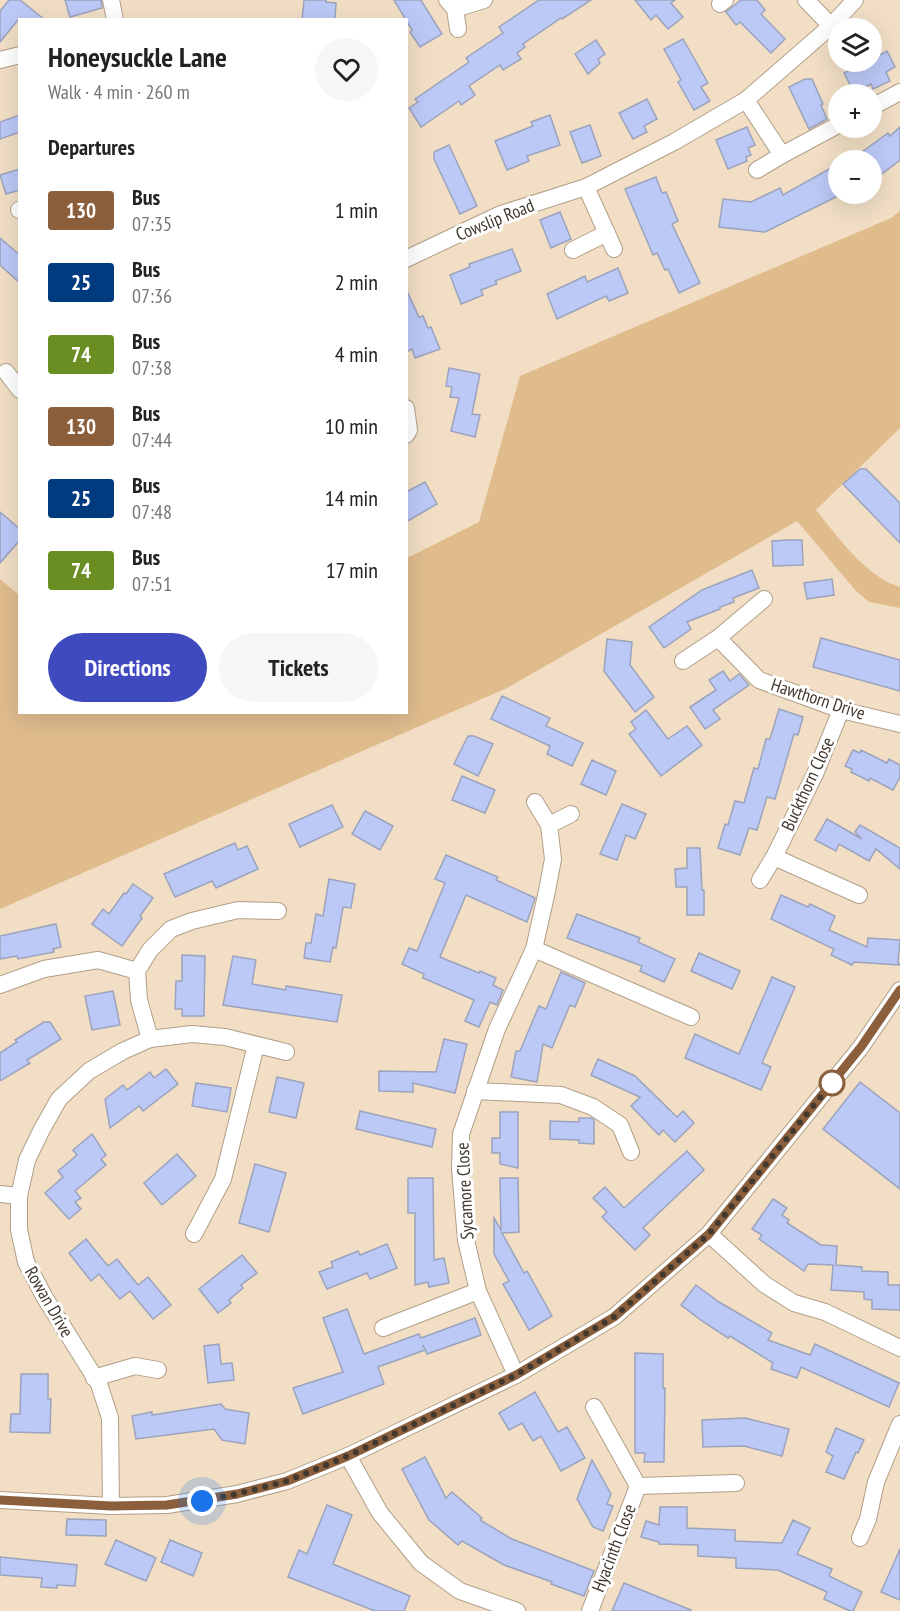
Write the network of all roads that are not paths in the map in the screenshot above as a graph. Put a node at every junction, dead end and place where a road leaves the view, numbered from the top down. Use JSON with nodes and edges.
{"nodes":[{"id":1,"x":111,"y":0,"type":"edge"},
{"id":2,"x":484,"y":0,"type":"edge"},
{"id":3,"x":806,"y":0,"type":"edge"},
{"id":4,"x":855,"y":0,"type":"edge"},
{"id":5,"x":451,"y":5,"type":"edge"},
{"id":6,"x":115,"y":18,"type":"edge"},
{"id":7,"x":838,"y":18,"type":"edge"},
{"id":8,"x":828,"y":23,"type":"edge"},
{"id":9,"x":458,"y":29,"type":"dead end"},
{"id":10,"x":828,"y":29,"type":"edge"},
{"id":11,"x":18,"y":56,"type":"edge"},
{"id":12,"x":0,"y":60,"type":"edge"},
{"id":13,"x":900,"y":92,"type":"edge"},
{"id":14,"x":746,"y":100,"type":"junction"},
{"id":15,"x":882,"y":102,"type":"edge"},
{"id":16,"x":828,"y":130,"type":"edge"},
{"id":17,"x":782,"y":155,"type":"junction"},
{"id":18,"x":758,"y":170,"type":"dead end"},
{"id":19,"x":586,"y":187,"type":"junction"},
{"id":20,"x":607,"y":233,"type":"junction"},
{"id":21,"x":614,"y":249,"type":"dead end"},
{"id":22,"x":573,"y":250,"type":"dead end"},
{"id":23,"x":408,"y":258,"type":"edge"},
{"id":24,"x":6,"y":372,"type":"dead end"},
{"id":25,"x":18,"y":387,"type":"edge"},
{"id":26,"x":764,"y":599,"type":"dead end"},
{"id":27,"x":718,"y":638,"type":"junction"},
{"id":28,"x":683,"y":661,"type":"dead end"},
{"id":29,"x":841,"y":710,"type":"junction"},
{"id":30,"x":900,"y":723,"type":"edge"},
{"id":31,"x":536,"y":802,"type":"dead end"},
{"id":32,"x":571,"y":814,"type":"dead end"},
{"id":33,"x":549,"y":825,"type":"junction"},
{"id":34,"x":774,"y":857,"type":"junction"},
{"id":35,"x":760,"y":880,"type":"dead end"},
{"id":36,"x":859,"y":895,"type":"dead end"},
{"id":37,"x":278,"y":911,"type":"dead end"},
{"id":38,"x":534,"y":950,"type":"junction"},
{"id":39,"x":137,"y":971,"type":"junction"},
{"id":40,"x":0,"y":985,"type":"edge"},
{"id":41,"x":900,"y":990,"type":"edge"},
{"id":42,"x":691,"y":1017,"type":"dead end"},
{"id":43,"x":150,"y":1039,"type":"junction"},
{"id":44,"x":256,"y":1045,"type":"junction"},
{"id":45,"x":286,"y":1052,"type":"dead end"},
{"id":46,"x":475,"y":1091,"type":"junction"},
{"id":47,"x":631,"y":1152,"type":"dead end"},
{"id":48,"x":0,"y":1194,"type":"edge"},
{"id":49,"x":19,"y":1196,"type":"junction"},
{"id":50,"x":194,"y":1234,"type":"dead end"},
{"id":51,"x":709,"y":1234,"type":"junction"},
{"id":52,"x":478,"y":1292,"type":"junction"},
{"id":53,"x":383,"y":1328,"type":"dead end"},
{"id":54,"x":900,"y":1348,"type":"edge"},
{"id":55,"x":158,"y":1370,"type":"dead end"},
{"id":56,"x":516,"y":1375,"type":"junction"},
{"id":57,"x":94,"y":1378,"type":"junction"},
{"id":58,"x":594,"y":1407,"type":"dead end"},
{"id":59,"x":900,"y":1424,"type":"edge"},
{"id":60,"x":348,"y":1456,"type":"junction"},
{"id":61,"x":736,"y":1483,"type":"dead end"},
{"id":62,"x":638,"y":1486,"type":"junction"},
{"id":63,"x":0,"y":1500,"type":"edge"},
{"id":64,"x":111,"y":1506,"type":"junction"},
{"id":65,"x":860,"y":1538,"type":"dead end"},
{"id":66,"x":517,"y":1611,"type":"edge"},
{"id":67,"x":590,"y":1611,"type":"edge"}],
"edges":[{"from":1,"to":6,"type":"street"},
{"from":2,"to":5,"type":"street"},
{"from":3,"to":8,"type":"street"},
{"from":4,"to":7,"type":"street","name":"Cowslip Road"},
{"from":5,"to":9,"type":"street"},
{"from":10,"to":14,"type":"street","name":"Cowslip Road"},
{"from":11,"to":12,"type":"street"},
{"from":13,"to":15,"type":"street"},
{"from":14,"to":17,"type":"street"},
{"from":14,"to":19,"type":"street","name":"Cowslip Road"},
{"from":16,"to":17,"type":"street"},
{"from":17,"to":18,"type":"street"},
{"from":19,"to":20,"type":"street"},
{"from":19,"to":23,"type":"street","name":"Cowslip Road"},
{"from":20,"to":21,"type":"street"},
{"from":20,"to":22,"type":"street"},
{"from":24,"to":25,"type":"street"},
{"from":26,"to":27,"type":"street"},
{"from":27,"to":28,"type":"street"},
{"from":27,"to":29,"type":"street","name":"Hawthorn Drive"},
{"from":29,"to":30,"type":"street","name":"Hawthorn Drive"},
{"from":29,"to":34,"type":"street","name":"Buckthorn Close"},
{"from":31,"to":33,"type":"street","name":"Sycamore Close"},
{"from":32,"to":33,"type":"street"},
{"from":33,"to":38,"type":"street","name":"Sycamore Close"},
{"from":34,"to":35,"type":"street","name":"Buckthorn Close"},
{"from":34,"to":36,"type":"street"},
{"from":37,"to":39,"type":"street"},
{"from":38,"to":42,"type":"street"},
{"from":38,"to":46,"type":"street","name":"Sycamore Close"},
{"from":39,"to":40,"type":"street"},
{"from":39,"to":43,"type":"street"},
{"from":41,"to":51,"type":"street"},
{"from":43,"to":44,"type":"street","name":"Rowan Drive"},
{"from":43,"to":49,"type":"street","name":"Rowan Drive"},
{"from":44,"to":45,"type":"street","name":"Rowan Drive"},
{"from":44,"to":50,"type":"street"},
{"from":46,"to":47,"type":"street"},
{"from":46,"to":52,"type":"street","name":"Sycamore Close"},
{"from":48,"to":49,"type":"street"},
{"from":49,"to":57,"type":"street","name":"Rowan Drive"},
{"from":51,"to":54,"type":"street"},
{"from":51,"to":56,"type":"street"},
{"from":52,"to":53,"type":"street"},
{"from":52,"to":56,"type":"street","name":"Sycamore Close"},
{"from":55,"to":57,"type":"street"},
{"from":56,"to":60,"type":"street"},
{"from":57,"to":64,"type":"street","name":"Rowan Drive"},
{"from":58,"to":62,"type":"street","name":"Hyacinth Close"},
{"from":59,"to":65,"type":"street"},
{"from":60,"to":64,"type":"street"},
{"from":60,"to":66,"type":"street"},
{"from":61,"to":62,"type":"street","name":"Hyacinth Close"},
{"from":62,"to":67,"type":"street","name":"Hyacinth Close"},
{"from":63,"to":64,"type":"street"}]}
